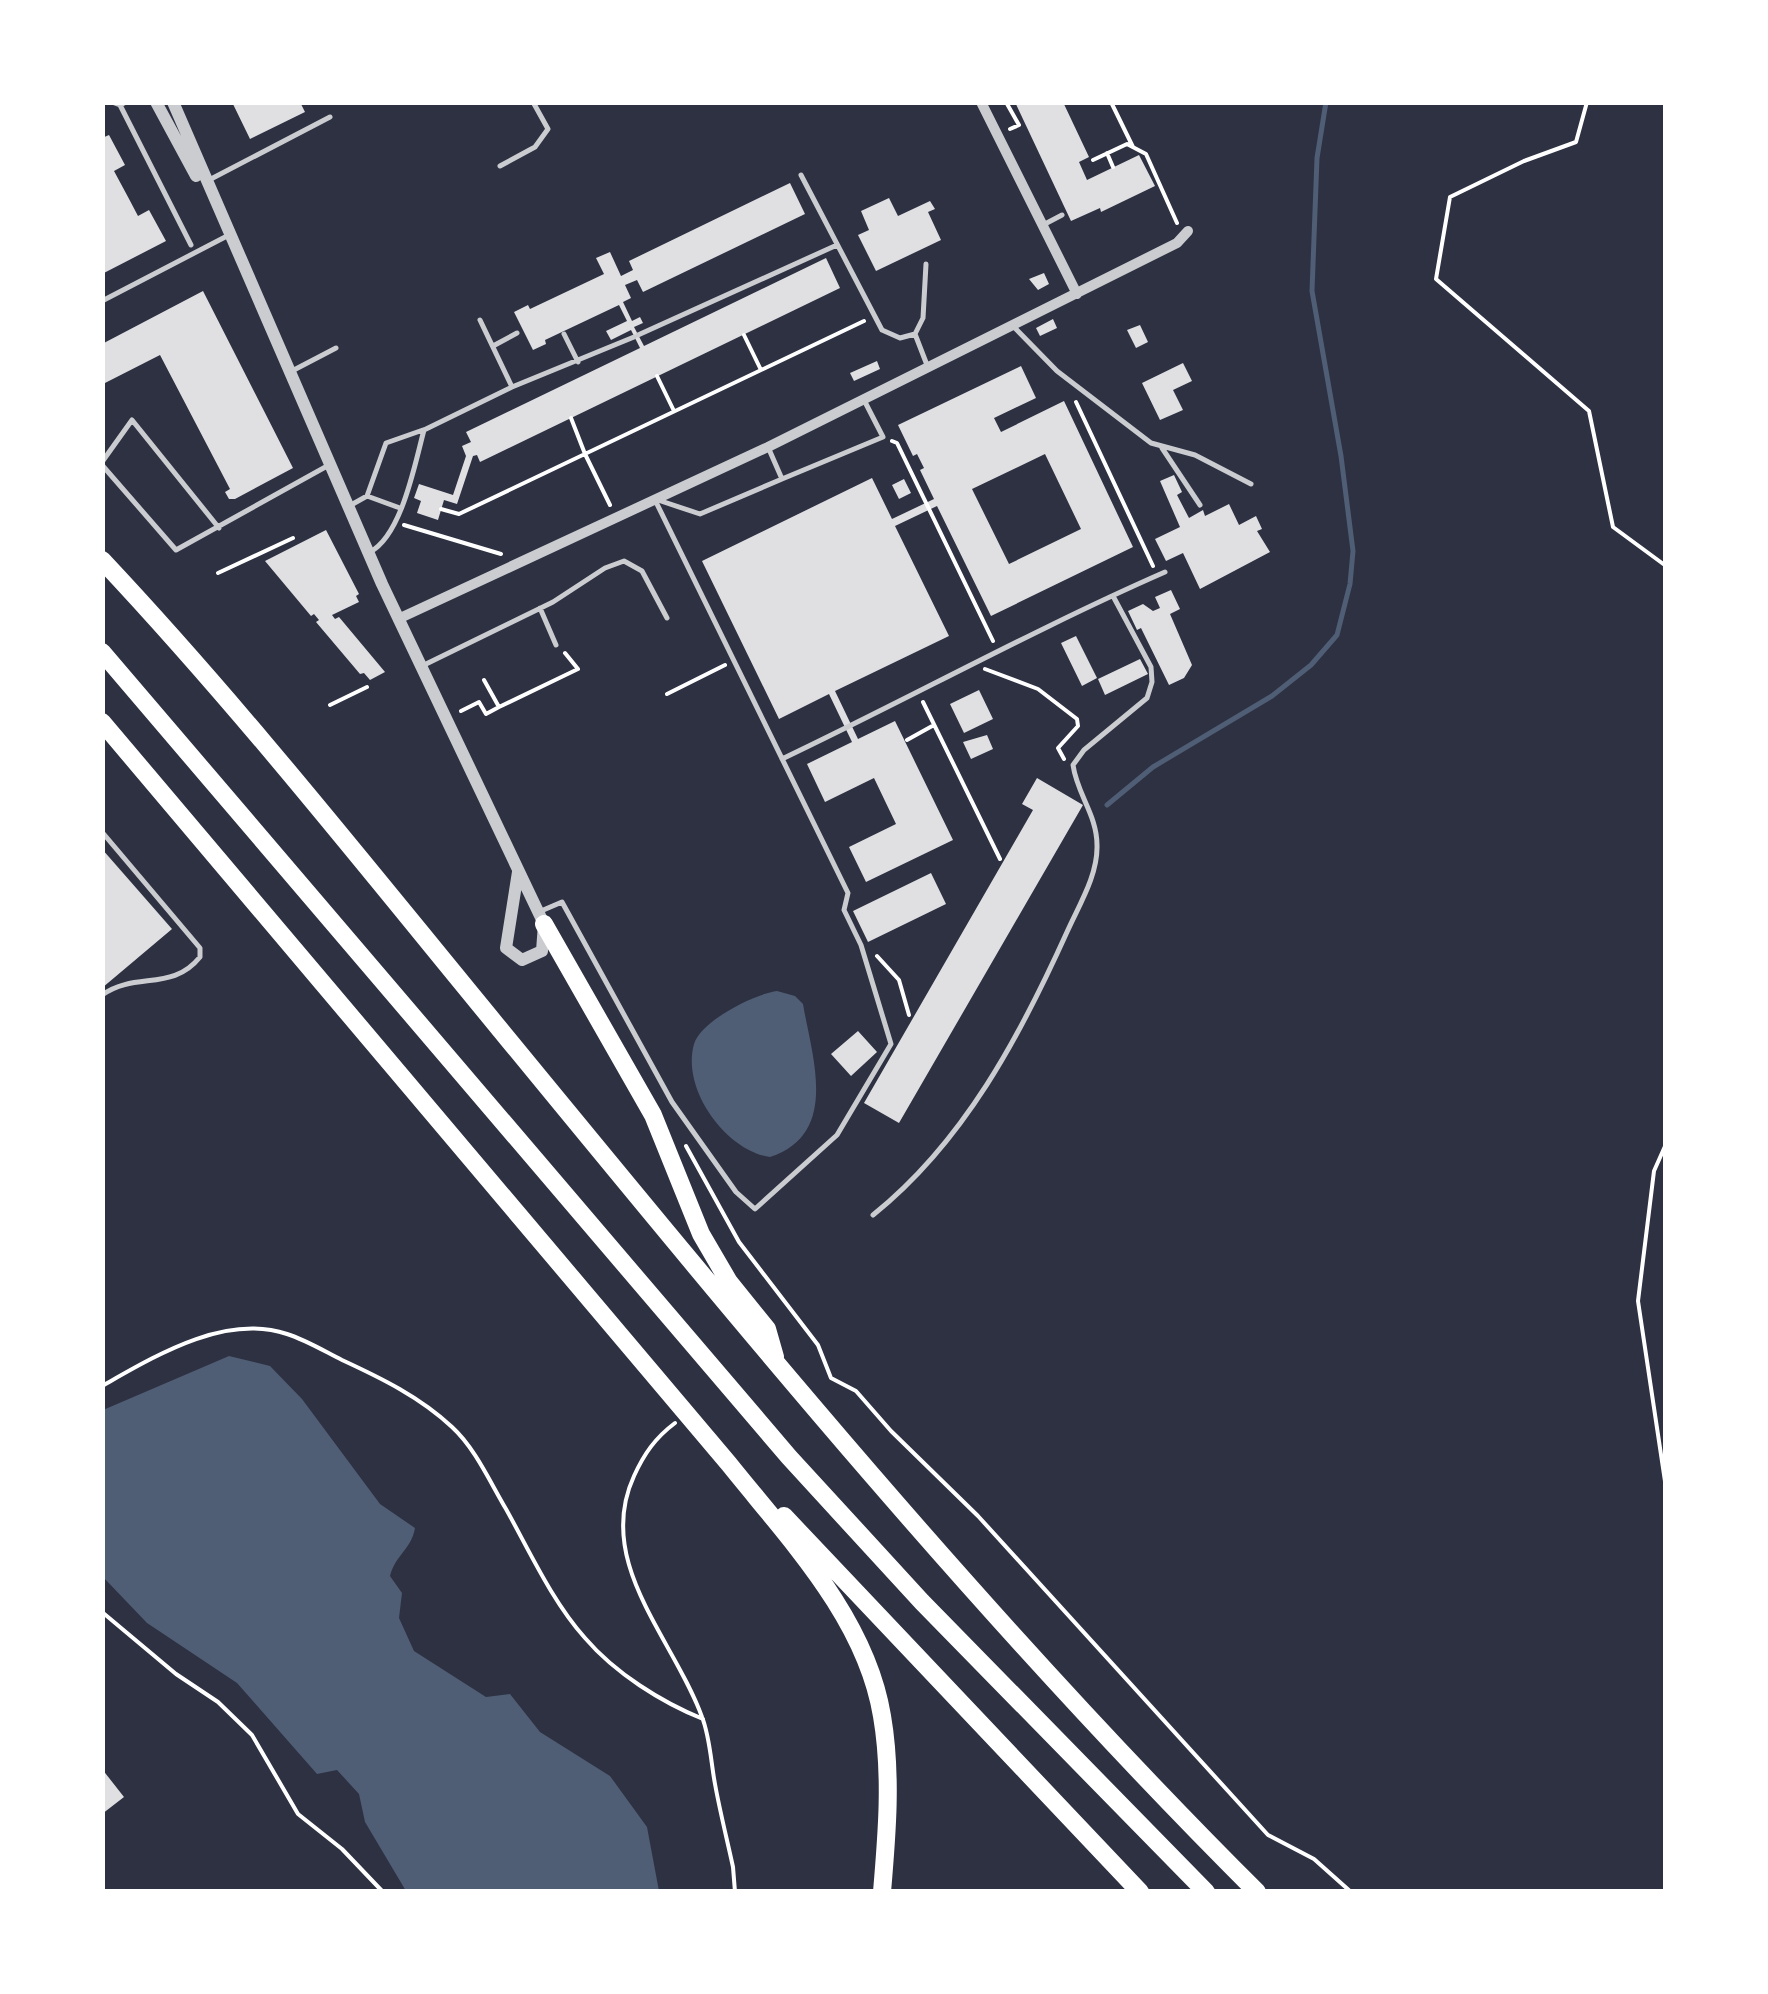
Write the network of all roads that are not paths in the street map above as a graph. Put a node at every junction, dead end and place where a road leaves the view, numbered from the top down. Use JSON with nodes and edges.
{"nodes":[{"id":1,"x":112,"y":102,"type":"edge"},
{"id":2,"x":156,"y":102,"type":"edge"},
{"id":3,"x":173,"y":102,"type":"edge"},
{"id":4,"x":533,"y":102,"type":"edge"},
{"id":5,"x":981,"y":102,"type":"edge"},
{"id":6,"x":123,"y":104,"type":"edge"},
{"id":7,"x":330,"y":117,"type":"dead end"},
{"id":8,"x":500,"y":166,"type":"dead end"},
{"id":9,"x":801,"y":175,"type":"dead end"},
{"id":10,"x":206,"y":181,"type":"junction"},
{"id":11,"x":1062,"y":215,"type":"dead end"},
{"id":12,"x":1042,"y":225,"type":"junction"},
{"id":13,"x":1185,"y":234,"type":"road end"},
{"id":14,"x":229,"y":235,"type":"junction"},
{"id":15,"x":191,"y":245,"type":"dead end"},
{"id":16,"x":837,"y":245,"type":"junction"},
{"id":17,"x":926,"y":264,"type":"dead end"},
{"id":18,"x":1076,"y":294,"type":"junction"},
{"id":19,"x":102,"y":302,"type":"edge"},
{"id":20,"x":480,"y":320,"type":"dead end"},
{"id":21,"x":1013,"y":326,"type":"junction"},
{"id":22,"x":517,"y":333,"type":"dead end"},
{"id":23,"x":564,"y":334,"type":"dead end"},
{"id":24,"x":916,"y":334,"type":"junction"},
{"id":25,"x":493,"y":346,"type":"junction"},
{"id":26,"x":336,"y":348,"type":"dead end"},
{"id":27,"x":578,"y":362,"type":"junction"},
{"id":28,"x":928,"y":368,"type":"junction"},
{"id":29,"x":289,"y":372,"type":"junction"},
{"id":30,"x":512,"y":387,"type":"junction"},
{"id":31,"x":864,"y":400,"type":"junction"},
{"id":32,"x":424,"y":430,"type":"junction"},
{"id":33,"x":1160,"y":446,"type":"junction"},
{"id":34,"x":768,"y":447,"type":"junction"},
{"id":35,"x":102,"y":463,"type":"edge"},
{"id":36,"x":329,"y":464,"type":"junction"},
{"id":37,"x":782,"y":478,"type":"junction"},
{"id":38,"x":1252,"y":484,"type":"dead end"},
{"id":39,"x":367,"y":496,"type":"junction"},
{"id":40,"x":655,"y":500,"type":"junction"},
{"id":41,"x":1200,"y":505,"type":"dead end"},
{"id":42,"x":348,"y":506,"type":"junction"},
{"id":43,"x":400,"y":508,"type":"junction"},
{"id":44,"x":219,"y":528,"type":"junction"},
{"id":45,"x":368,"y":553,"type":"junction"},
{"id":46,"x":102,"y":560,"type":"edge"},
{"id":47,"x":1165,"y":572,"type":"dead end"},
{"id":48,"x":1113,"y":596,"type":"junction"},
{"id":49,"x":540,"y":608,"type":"junction"},
{"id":50,"x":667,"y":618,"type":"dead end"},
{"id":51,"x":398,"y":619,"type":"junction"},
{"id":52,"x":556,"y":644,"type":"road end"},
{"id":53,"x":102,"y":652,"type":"edge"},
{"id":54,"x":421,"y":666,"type":"junction"},
{"id":55,"x":102,"y":722,"type":"edge"},
{"id":56,"x":782,"y":759,"type":"junction"},
{"id":57,"x":102,"y":832,"type":"edge"},
{"id":58,"x":518,"y":872,"type":"junction"},
{"id":59,"x":541,"y":918,"type":"junction"},
{"id":60,"x":102,"y":995,"type":"edge"},
{"id":61,"x":874,"y":1215,"type":"dead end"},
{"id":62,"x":777,"y":1362,"type":"junction"},
{"id":63,"x":729,"y":1464,"type":"junction"},
{"id":64,"x":882,"y":1892,"type":"edge"},
{"id":65,"x":1140,"y":1892,"type":"edge"},
{"id":66,"x":1206,"y":1892,"type":"edge"},
{"id":67,"x":1257,"y":1892,"type":"edge"}],
"edges":[{"from":1,"to":6,"type":"lane"},
{"from":2,"to":14,"type":"street"},
{"from":3,"to":10,"type":"street"},
{"from":4,"to":8,"type":"lane"},
{"from":5,"to":12,"type":"street"},
{"from":6,"to":15,"type":"lane"},
{"from":7,"to":10,"type":"lane"},
{"from":9,"to":16,"type":"lane"},
{"from":10,"to":14,"type":"street"},
{"from":11,"to":12,"type":"lane"},
{"from":12,"to":18,"type":"street"},
{"from":13,"to":18,"type":"street"},
{"from":14,"to":19,"type":"lane"},
{"from":14,"to":29,"type":"street"},
{"from":16,"to":24,"type":"lane"},
{"from":16,"to":27,"type":"lane"},
{"from":17,"to":24,"type":"lane"},
{"from":18,"to":21,"type":"street"},
{"from":20,"to":25,"type":"lane"},
{"from":21,"to":28,"type":"street"},
{"from":21,"to":33,"type":"lane"},
{"from":22,"to":25,"type":"lane"},
{"from":23,"to":27,"type":"lane"},
{"from":24,"to":28,"type":"lane"},
{"from":25,"to":30,"type":"lane"},
{"from":26,"to":29,"type":"lane"},
{"from":27,"to":30,"type":"lane"},
{"from":28,"to":31,"type":"street"},
{"from":29,"to":36,"type":"street"},
{"from":30,"to":32,"type":"lane"},
{"from":31,"to":34,"type":"street"},
{"from":31,"to":37,"type":"lane"},
{"from":32,"to":39,"type":"lane"},
{"from":32,"to":43,"type":"lane"},
{"from":33,"to":38,"type":"lane"},
{"from":33,"to":41,"type":"lane"},
{"from":34,"to":37,"type":"lane"},
{"from":34,"to":40,"type":"street"},
{"from":35,"to":44,"type":"lane"},
{"from":35,"to":44,"type":"lane"},
{"from":36,"to":42,"type":"street"},
{"from":36,"to":44,"type":"lane"},
{"from":37,"to":40,"type":"lane"},
{"from":39,"to":42,"type":"lane"},
{"from":39,"to":43,"type":"lane"},
{"from":40,"to":51,"type":"street"},
{"from":40,"to":56,"type":"lane"},
{"from":42,"to":45,"type":"street"},
{"from":43,"to":45,"type":"lane"},
{"from":45,"to":51,"type":"street"},
{"from":46,"to":62,"type":"highway"},
{"from":47,"to":48,"type":"lane"},
{"from":48,"to":56,"type":"lane"},
{"from":48,"to":61,"type":"lane"},
{"from":49,"to":50,"type":"lane"},
{"from":49,"to":52,"type":"lane"},
{"from":49,"to":54,"type":"lane"},
{"from":51,"to":54,"type":"street"},
{"from":53,"to":66,"type":"highway"},
{"from":54,"to":58,"type":"street"},
{"from":55,"to":63,"type":"highway"},
{"from":56,"to":59,"type":"lane"},
{"from":57,"to":60,"type":"lane"},
{"from":58,"to":59,"type":"street"},
{"from":58,"to":59,"type":"street"},
{"from":59,"to":62,"type":"highway"},
{"from":62,"to":67,"type":"highway"},
{"from":63,"to":64,"type":"highway"},
{"from":63,"to":65,"type":"highway"}]}
